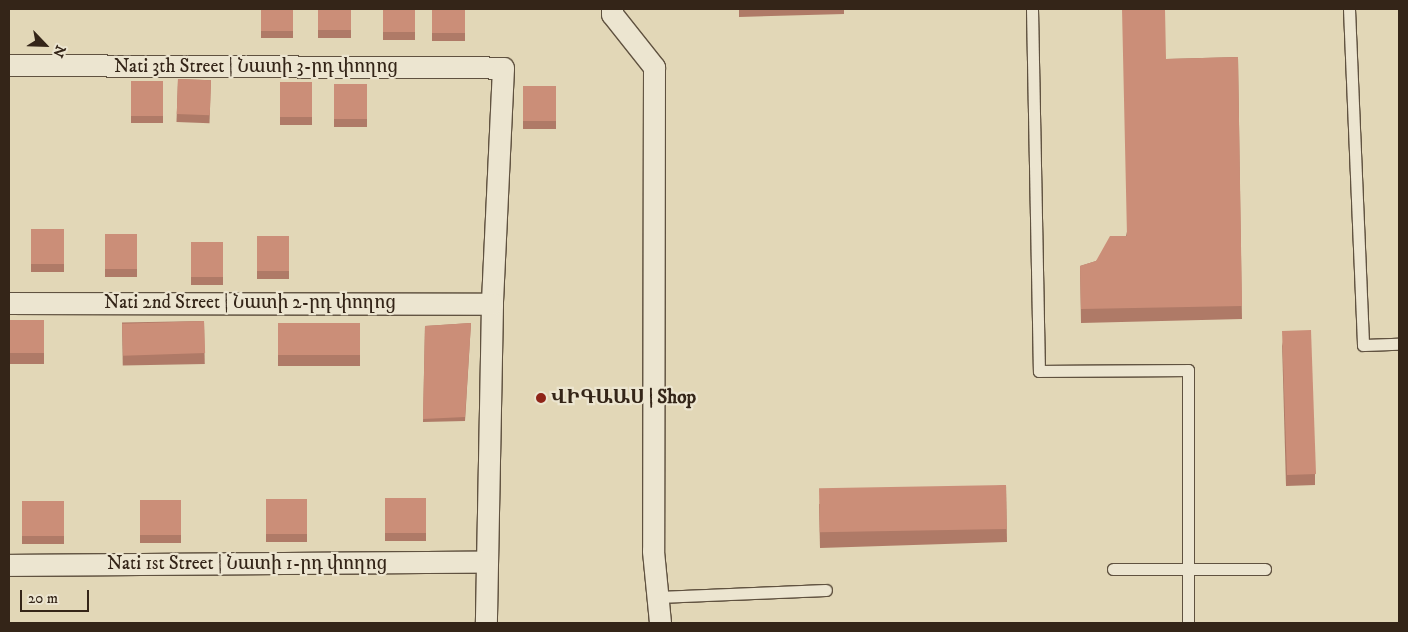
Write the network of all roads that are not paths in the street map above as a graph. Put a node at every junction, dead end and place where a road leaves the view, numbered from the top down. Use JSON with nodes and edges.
{"nodes":[{"id":1,"x":612,"y":9,"type":"edge"},
{"id":2,"x":1032,"y":9,"type":"edge"},
{"id":3,"x":1349,"y":9,"type":"edge"},
{"id":4,"x":9,"y":65,"type":"edge"},
{"id":5,"x":9,"y":303,"type":"edge"},
{"id":6,"x":492,"y":304,"type":"junction"},
{"id":7,"x":1399,"y":344,"type":"edge"},
{"id":8,"x":486,"y":562,"type":"junction"},
{"id":9,"x":9,"y":565,"type":"edge"},
{"id":10,"x":1113,"y":569,"type":"dead end"},
{"id":11,"x":1188,"y":569,"type":"junction"},
{"id":12,"x":1265,"y":569,"type":"dead end"},
{"id":13,"x":826,"y":590,"type":"dead end"},
{"id":14,"x":658,"y":597,"type":"junction"},
{"id":15,"x":486,"y":623,"type":"edge"},
{"id":16,"x":660,"y":623,"type":"edge"},
{"id":17,"x":1188,"y":623,"type":"edge"}],
"edges":[{"from":1,"to":14,"type":"street"},
{"from":2,"to":11,"type":"lane"},
{"from":3,"to":7,"type":"lane"},
{"from":4,"to":6,"type":"street","name":"Nati 3th Street | Նատի 3-րդ փողոց"},
{"from":5,"to":6,"type":"street","name":"Nati 2nd Street | Նատի 2-րդ փողոց"},
{"from":6,"to":8,"type":"street"},
{"from":8,"to":9,"type":"street","name":"Nati 1st Street | Նատի 1-րդ փողոց"},
{"from":8,"to":15,"type":"street"},
{"from":10,"to":11,"type":"lane"},
{"from":11,"to":12,"type":"lane"},
{"from":11,"to":17,"type":"lane"},
{"from":13,"to":14,"type":"lane"},
{"from":14,"to":16,"type":"street"}]}
